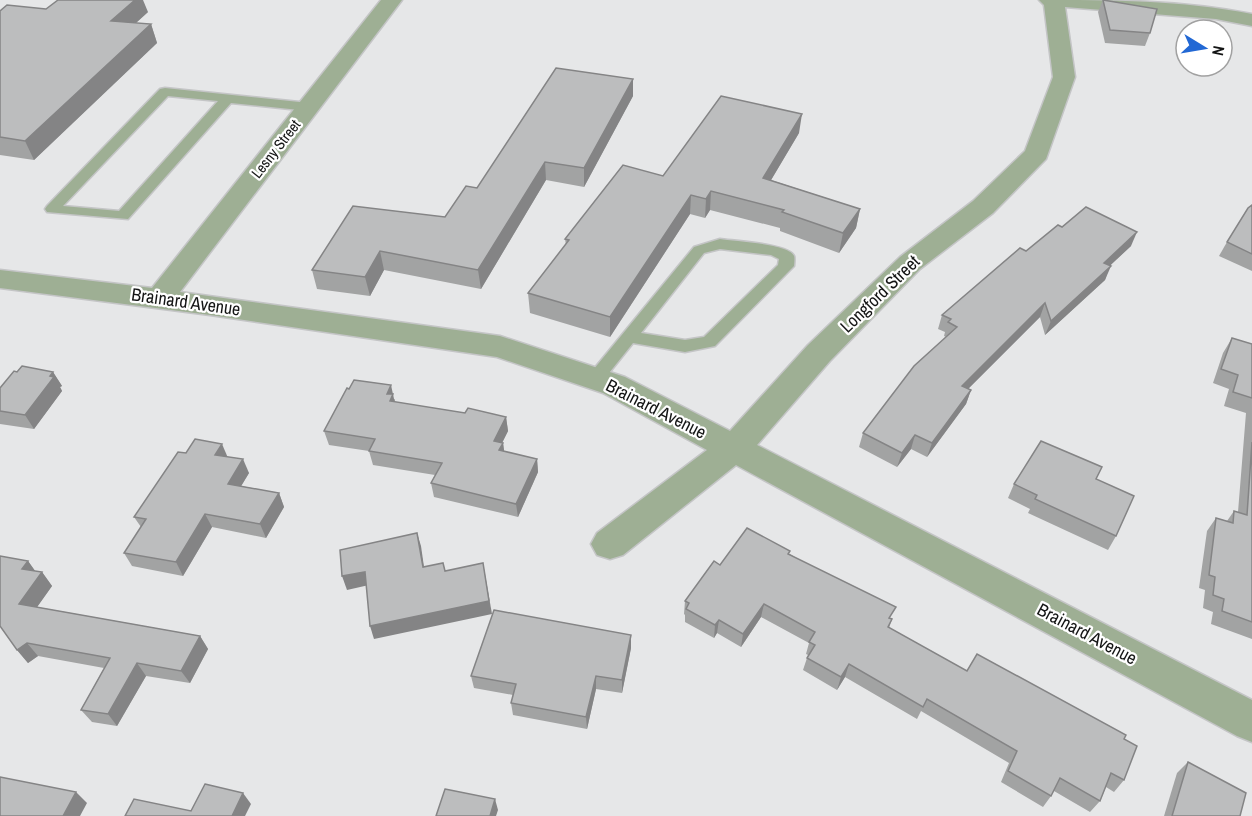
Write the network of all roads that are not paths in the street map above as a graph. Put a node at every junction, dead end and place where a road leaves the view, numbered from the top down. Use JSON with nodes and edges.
{"nodes":[{"id":1,"x":392,"y":0,"type":"edge"},
{"id":2,"x":1049,"y":0,"type":"edge"},
{"id":3,"x":1054,"y":0,"type":"edge"},
{"id":4,"x":1252,"y":20,"type":"edge"},
{"id":5,"x":226,"y":99,"type":"junction"},
{"id":6,"x":309,"y":107,"type":"junction"},
{"id":7,"x":0,"y":279,"type":"edge"},
{"id":8,"x":159,"y":299,"type":"junction"},
{"id":9,"x":629,"y":337,"type":"junction"},
{"id":10,"x":595,"y":379,"type":"junction"},
{"id":11,"x":734,"y":448,"type":"junction"},
{"id":12,"x":610,"y":544,"type":"dead end"},
{"id":13,"x":1252,"y":722,"type":"edge"}],
"edges":[{"from":1,"to":6,"type":"street","name":"Lesny Street"},
{"from":2,"to":3,"type":"street"},
{"from":3,"to":4,"type":"street"},
{"from":3,"to":11,"type":"street","name":"Longford Street"},
{"from":5,"to":5,"type":"lane"},
{"from":5,"to":6,"type":"lane"},
{"from":6,"to":8,"type":"street","name":"Lesny Street"},
{"from":7,"to":8,"type":"street","name":"Brainard Avenue"},
{"from":8,"to":10,"type":"street","name":"Brainard Avenue"},
{"from":9,"to":9,"type":"lane"},
{"from":9,"to":10,"type":"lane"},
{"from":10,"to":11,"type":"street","name":"Brainard Avenue"},
{"from":11,"to":12,"type":"street","name":"Longford Street"},
{"from":11,"to":13,"type":"street","name":"Brainard Avenue"}]}
